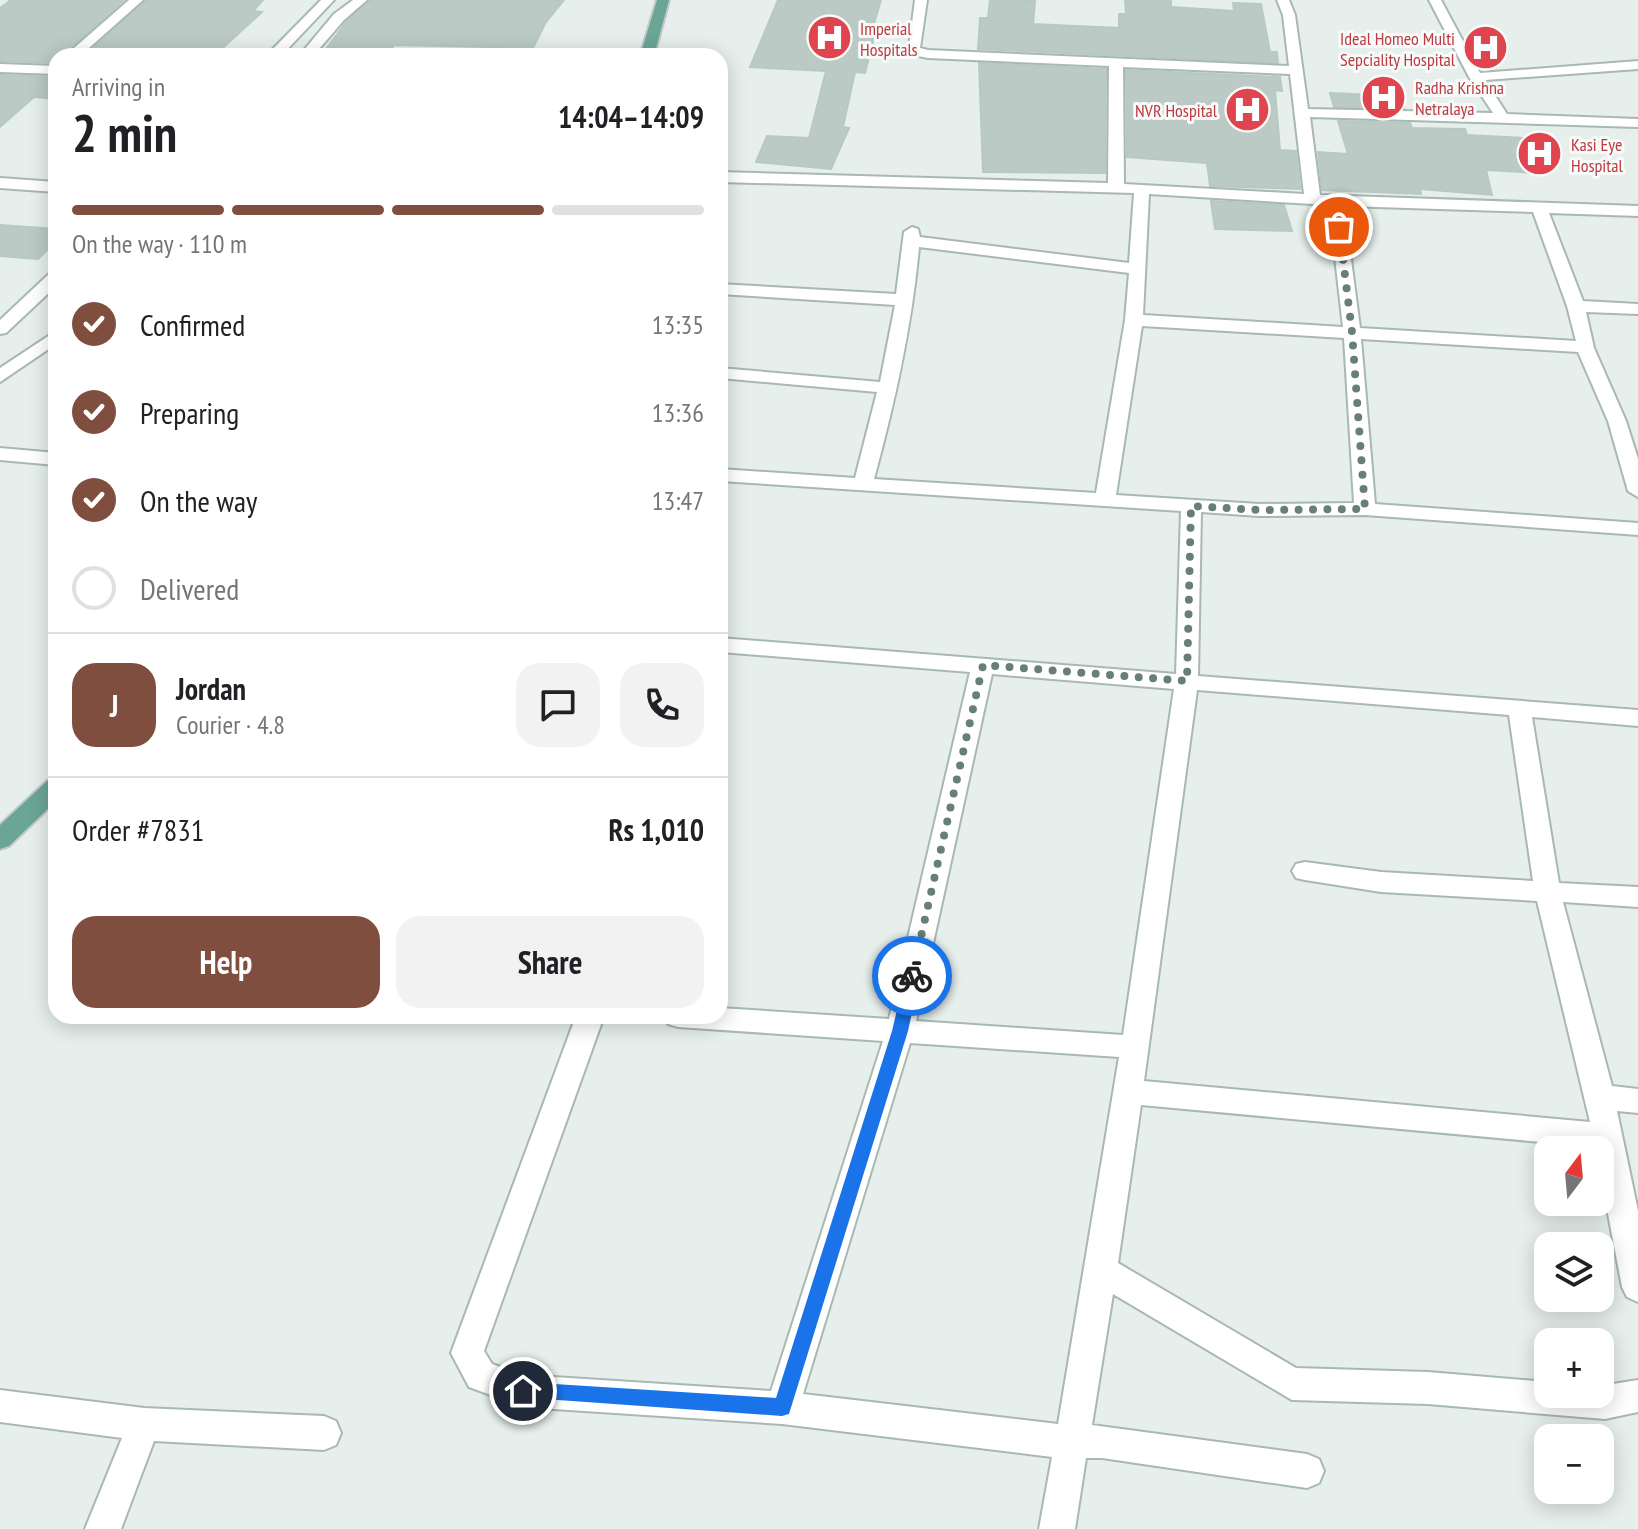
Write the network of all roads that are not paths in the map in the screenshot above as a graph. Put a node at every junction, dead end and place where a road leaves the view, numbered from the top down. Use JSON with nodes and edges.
{"nodes":[{"id":1,"x":137,"y":0,"type":"edge"},
{"id":2,"x":328,"y":0,"type":"edge"},
{"id":3,"x":361,"y":0,"type":"edge"},
{"id":4,"x":663,"y":0,"type":"edge"},
{"id":5,"x":921,"y":0,"type":"edge"},
{"id":6,"x":1283,"y":0,"type":"edge"},
{"id":7,"x":1435,"y":0,"type":"edge"},
{"id":8,"x":81,"y":48,"type":"edge"},
{"id":9,"x":281,"y":48,"type":"edge"},
{"id":10,"x":313,"y":48,"type":"edge"},
{"id":11,"x":649,"y":48,"type":"edge"},
{"id":12,"x":1116,"y":61,"type":"junction"},
{"id":13,"x":1638,"y":65,"type":"edge"},
{"id":14,"x":0,"y":68,"type":"edge"},
{"id":15,"x":48,"y":70,"type":"edge"},
{"id":16,"x":1296,"y":70,"type":"junction"},
{"id":17,"x":1476,"y":77,"type":"junction"},
{"id":18,"x":1302,"y":113,"type":"junction"},
{"id":19,"x":1503,"y":118,"type":"junction"},
{"id":20,"x":1638,"y":123,"type":"edge"},
{"id":21,"x":728,"y":177,"type":"edge"},
{"id":22,"x":0,"y":183,"type":"edge"},
{"id":23,"x":48,"y":186,"type":"edge"},
{"id":24,"x":1116,"y":188,"type":"junction"},
{"id":25,"x":1142,"y":189,"type":"junction"},
{"id":26,"x":1313,"y":200,"type":"junction"},
{"id":27,"x":1336,"y":201,"type":"junction"},
{"id":28,"x":1540,"y":210,"type":"junction"},
{"id":29,"x":1638,"y":211,"type":"edge"},
{"id":30,"x":1137,"y":269,"type":"junction"},
{"id":31,"x":48,"y":284,"type":"edge"},
{"id":32,"x":728,"y":289,"type":"edge"},
{"id":33,"x":905,"y":300,"type":"junction"},
{"id":34,"x":1576,"y":306,"type":"junction"},
{"id":35,"x":1638,"y":309,"type":"edge"},
{"id":36,"x":1134,"y":320,"type":"junction"},
{"id":37,"x":0,"y":329,"type":"edge"},
{"id":38,"x":1352,"y":332,"type":"junction"},
{"id":39,"x":48,"y":342,"type":"edge"},
{"id":40,"x":1585,"y":347,"type":"junction"},
{"id":41,"x":728,"y":374,"type":"edge"},
{"id":42,"x":0,"y":377,"type":"edge"},
{"id":43,"x":889,"y":388,"type":"junction"},
{"id":44,"x":0,"y":454,"type":"edge"},
{"id":45,"x":48,"y":458,"type":"edge"},
{"id":46,"x":728,"y":476,"type":"edge"},
{"id":47,"x":863,"y":484,"type":"junction"},
{"id":48,"x":1638,"y":491,"type":"edge"},
{"id":49,"x":1105,"y":500,"type":"junction"},
{"id":50,"x":1191,"y":506,"type":"junction"},
{"id":51,"x":1365,"y":509,"type":"junction"},
{"id":52,"x":1638,"y":529,"type":"edge"},
{"id":53,"x":728,"y":646,"type":"edge"},
{"id":54,"x":983,"y":665,"type":"junction"},
{"id":55,"x":1187,"y":681,"type":"junction"},
{"id":56,"x":1519,"y":708,"type":"junction"},
{"id":57,"x":1638,"y":718,"type":"edge"},
{"id":58,"x":48,"y":795,"type":"edge"},
{"id":59,"x":0,"y":840,"type":"edge"},
{"id":60,"x":1305,"y":871,"type":"dead end"},
{"id":61,"x":1548,"y":894,"type":"junction"},
{"id":62,"x":1638,"y":897,"type":"edge"},
{"id":63,"x":728,"y":1019,"type":"edge"},
{"id":64,"x":587,"y":1024,"type":"edge"},
{"id":65,"x":900,"y":1031,"type":"junction"},
{"id":66,"x":1136,"y":1047,"type":"junction"},
{"id":67,"x":1129,"y":1092,"type":"junction"},
{"id":68,"x":1600,"y":1097,"type":"junction"},
{"id":69,"x":1638,"y":1101,"type":"edge"},
{"id":70,"x":1609,"y":1136,"type":"joint"},
{"id":71,"x":1614,"y":1162,"type":"edge"},
{"id":72,"x":1101,"y":1270,"type":"junction"},
{"id":73,"x":1638,"y":1287,"type":"edge"},
{"id":74,"x":1638,"y":1396,"type":"edge"},
{"id":75,"x":0,"y":1406,"type":"edge"},
{"id":76,"x":782,"y":1408,"type":"junction"},
{"id":77,"x":144,"y":1424,"type":"junction"},
{"id":78,"x":324,"y":1433,"type":"dead end"},
{"id":79,"x":1071,"y":1442,"type":"junction"},
{"id":80,"x":1307,"y":1471,"type":"dead end"},
{"id":81,"x":103,"y":1529,"type":"edge"},
{"id":82,"x":1057,"y":1529,"type":"edge"}],
"edges":[{"from":1,"to":8,"type":"street"},
{"from":2,"to":9,"type":"street"},
{"from":3,"to":10,"type":"street"},
{"from":4,"to":11,"type":"main road"},
{"from":5,"to":12,"type":"street"},
{"from":6,"to":16,"type":"street"},
{"from":7,"to":17,"type":"street"},
{"from":12,"to":16,"type":"street"},
{"from":12,"to":24,"type":"street"},
{"from":13,"to":17,"type":"street"},
{"from":14,"to":15,"type":"street"},
{"from":16,"to":18,"type":"street"},
{"from":17,"to":19,"type":"street"},
{"from":18,"to":19,"type":"street"},
{"from":18,"to":26,"type":"street"},
{"from":19,"to":20,"type":"street"},
{"from":21,"to":24,"type":"street"},
{"from":22,"to":23,"type":"street"},
{"from":24,"to":25,"type":"street"},
{"from":25,"to":26,"type":"street"},
{"from":25,"to":30,"type":"street"},
{"from":26,"to":27,"type":"street"},
{"from":27,"to":28,"type":"street"},
{"from":27,"to":38,"type":"street"},
{"from":28,"to":29,"type":"street"},
{"from":28,"to":34,"type":"street"},
{"from":30,"to":33,"type":"street"},
{"from":30,"to":36,"type":"street"},
{"from":31,"to":37,"type":"street"},
{"from":32,"to":33,"type":"street"},
{"from":33,"to":43,"type":"street"},
{"from":34,"to":35,"type":"street"},
{"from":34,"to":40,"type":"street"},
{"from":36,"to":38,"type":"street"},
{"from":36,"to":49,"type":"street"},
{"from":38,"to":40,"type":"street"},
{"from":38,"to":51,"type":"street"},
{"from":39,"to":42,"type":"street"},
{"from":40,"to":48,"type":"street"},
{"from":41,"to":43,"type":"street"},
{"from":43,"to":47,"type":"street"},
{"from":44,"to":45,"type":"street"},
{"from":46,"to":47,"type":"street"},
{"from":47,"to":49,"type":"street"},
{"from":49,"to":50,"type":"street"},
{"from":50,"to":51,"type":"street"},
{"from":50,"to":55,"type":"street"},
{"from":51,"to":52,"type":"street"},
{"from":53,"to":54,"type":"street"},
{"from":54,"to":55,"type":"street"},
{"from":54,"to":65,"type":"street"},
{"from":55,"to":56,"type":"street"},
{"from":55,"to":66,"type":"street"},
{"from":56,"to":57,"type":"street"},
{"from":56,"to":61,"type":"street"},
{"from":58,"to":59,"type":"main road"},
{"from":60,"to":61,"type":"street"},
{"from":61,"to":62,"type":"street"},
{"from":61,"to":68,"type":"street"},
{"from":63,"to":65,"type":"street"},
{"from":64,"to":76,"type":"street"},
{"from":65,"to":66,"type":"street"},
{"from":65,"to":76,"type":"street"},
{"from":66,"to":67,"type":"street"},
{"from":67,"to":70,"type":"street"},
{"from":67,"to":72,"type":"street"},
{"from":68,"to":69,"type":"street"},
{"from":68,"to":70,"type":"street"},
{"from":71,"to":73,"type":"street"},
{"from":72,"to":74,"type":"street"},
{"from":72,"to":79,"type":"street"},
{"from":75,"to":77,"type":"street"},
{"from":76,"to":79,"type":"street"},
{"from":77,"to":78,"type":"street"},
{"from":77,"to":81,"type":"street"},
{"from":79,"to":80,"type":"street"},
{"from":79,"to":82,"type":"street"}]}
